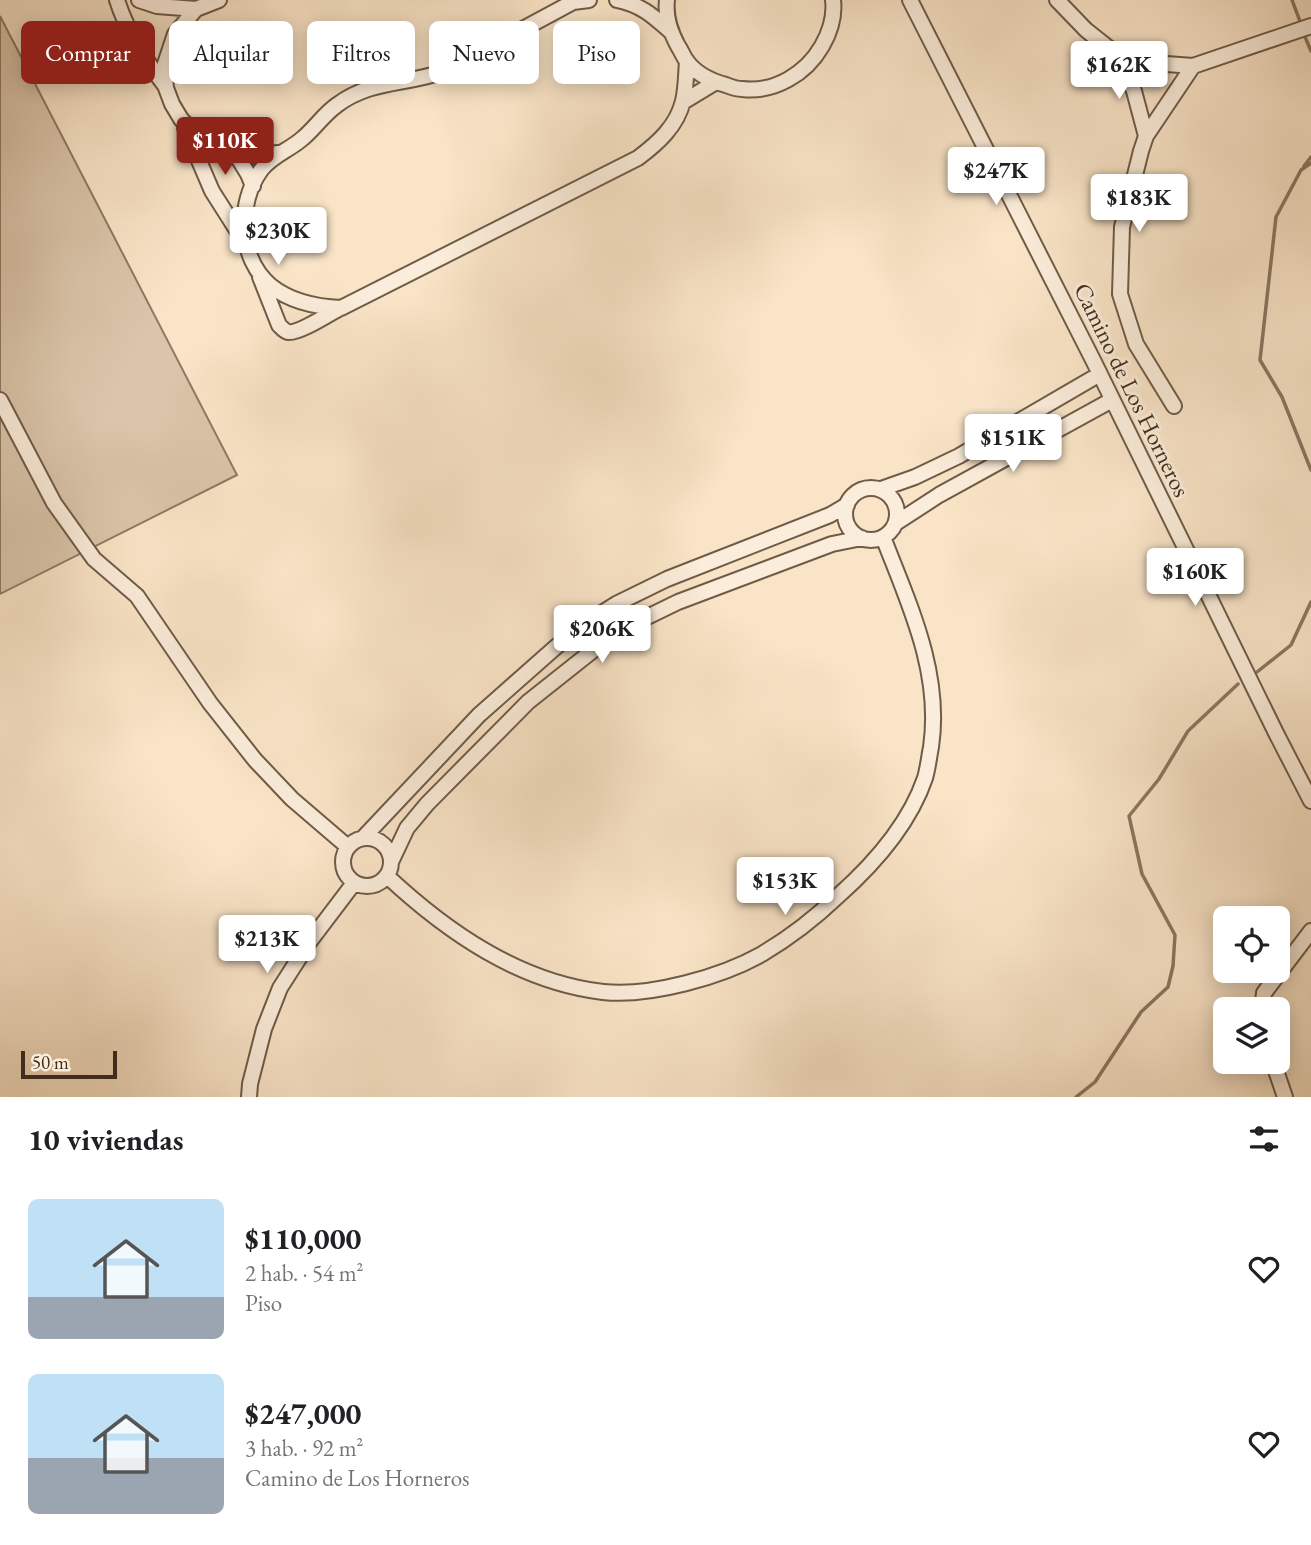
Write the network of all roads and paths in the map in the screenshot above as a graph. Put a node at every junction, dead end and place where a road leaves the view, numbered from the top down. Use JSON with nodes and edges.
{"nodes":[{"id":1,"x":117,"y":0,"type":"edge"},
{"id":2,"x":139,"y":0,"type":"edge"},
{"id":3,"x":219,"y":0,"type":"edge"},
{"id":4,"x":589,"y":0,"type":"edge"},
{"id":5,"x":617,"y":0,"type":"edge"},
{"id":6,"x":667,"y":0,"type":"edge"},
{"id":7,"x":833,"y":0,"type":"edge"},
{"id":8,"x":910,"y":0,"type":"edge"},
{"id":9,"x":1057,"y":0,"type":"edge"},
{"id":10,"x":637,"y":2,"type":"edge"},
{"id":11,"x":158,"y":6,"type":"junction"},
{"id":12,"x":197,"y":9,"type":"junction"},
{"id":13,"x":171,"y":21,"type":"edge"},
{"id":14,"x":186,"y":21,"type":"edge"},
{"id":15,"x":1311,"y":26,"type":"edge"},
{"id":16,"x":670,"y":31,"type":"junction"},
{"id":17,"x":169,"y":51,"type":"edge"},
{"id":18,"x":1120,"y":57,"type":"junction"},
{"id":19,"x":687,"y":61,"type":"junction"},
{"id":20,"x":1193,"y":66,"type":"junction"},
{"id":21,"x":716,"y":82,"type":"junction"},
{"id":22,"x":166,"y":88,"type":"junction"},
{"id":23,"x":683,"y":102,"type":"junction"},
{"id":24,"x":181,"y":119,"type":"junction"},
{"id":25,"x":1146,"y":136,"type":"junction"},
{"id":26,"x":278,"y":153,"type":"junction"},
{"id":27,"x":237,"y":156,"type":"junction"},
{"id":28,"x":253,"y":186,"type":"junction"},
{"id":29,"x":248,"y":247,"type":"junction"},
{"id":30,"x":256,"y":267,"type":"junction"},
{"id":31,"x":341,"y":308,"type":"junction"},
{"id":32,"x":1100,"y":374,"type":"junction"},
{"id":33,"x":0,"y":400,"type":"edge"},
{"id":34,"x":1112,"y":400,"type":"junction"},
{"id":35,"x":1174,"y":406,"type":"dead end"},
{"id":36,"x":881,"y":489,"type":"junction"},
{"id":37,"x":847,"y":505,"type":"junction"},
{"id":38,"x":896,"y":523,"type":"junction"},
{"id":39,"x":883,"y":537,"type":"junction"},
{"id":40,"x":862,"y":538,"type":"junction"},
{"id":41,"x":667,"y":579,"type":"junction"},
{"id":42,"x":678,"y":602,"type":"junction"},
{"id":43,"x":512,"y":685,"type":"junction"},
{"id":44,"x":527,"y":702,"type":"junction"},
{"id":45,"x":1311,"y":801,"type":"edge"},
{"id":46,"x":363,"y":838,"type":"junction"},
{"id":47,"x":348,"y":847,"type":"junction"},
{"id":48,"x":389,"y":869,"type":"junction"},
{"id":49,"x":354,"y":883,"type":"junction"},
{"id":50,"x":1311,"y":931,"type":"edge"},
{"id":51,"x":1264,"y":997,"type":"edge"},
{"id":52,"x":1277,"y":1074,"type":"edge"},
{"id":53,"x":249,"y":1097,"type":"edge"},
{"id":54,"x":1285,"y":1097,"type":"edge"}],
"edges":[{"from":1,"to":22,"type":"street"},
{"from":2,"to":11,"type":"street"},
{"from":3,"to":12,"type":"street"},
{"from":4,"to":26,"type":"street"},
{"from":5,"to":10,"type":"street"},
{"from":6,"to":16,"type":"street"},
{"from":7,"to":21,"type":"street"},
{"from":8,"to":32,"type":"street","name":"Camino de Los Horneros"},
{"from":9,"to":18,"type":"street"},
{"from":10,"to":16,"type":"street"},
{"from":11,"to":12,"type":"street"},
{"from":11,"to":13,"type":"street"},
{"from":12,"to":14,"type":"street"},
{"from":15,"to":20,"type":"street"},
{"from":16,"to":19,"type":"street"},
{"from":17,"to":22,"type":"street"},
{"from":18,"to":20,"type":"street"},
{"from":18,"to":25,"type":"street"},
{"from":19,"to":21,"type":"street"},
{"from":19,"to":23,"type":"street"},
{"from":20,"to":25,"type":"street"},
{"from":21,"to":23,"type":"street"},
{"from":22,"to":24,"type":"street"},
{"from":23,"to":31,"type":"street"},
{"from":24,"to":27,"type":"street"},
{"from":24,"to":29,"type":"street"},
{"from":25,"to":35,"type":"street"},
{"from":26,"to":27,"type":"street"},
{"from":26,"to":28,"type":"street"},
{"from":27,"to":28,"type":"street"},
{"from":28,"to":29,"type":"street"},
{"from":29,"to":30,"type":"street"},
{"from":30,"to":31,"type":"street"},
{"from":30,"to":31,"type":"street"},
{"from":32,"to":34,"type":"street","name":"Camino de Los Horneros"},
{"from":32,"to":36,"type":"street"},
{"from":33,"to":47,"type":"street"},
{"from":34,"to":38,"type":"street"},
{"from":34,"to":45,"type":"street","name":"Camino de Los Horneros"},
{"from":36,"to":37,"type":"street"},
{"from":36,"to":38,"type":"street"},
{"from":37,"to":40,"type":"street"},
{"from":37,"to":41,"type":"street"},
{"from":38,"to":39,"type":"street"},
{"from":39,"to":40,"type":"street"},
{"from":39,"to":48,"type":"street"},
{"from":40,"to":42,"type":"street"},
{"from":41,"to":42,"type":"street"},
{"from":41,"to":43,"type":"street"},
{"from":42,"to":44,"type":"street"},
{"from":43,"to":44,"type":"street"},
{"from":43,"to":46,"type":"street"},
{"from":44,"to":48,"type":"street"},
{"from":46,"to":47,"type":"street"},
{"from":46,"to":48,"type":"street"},
{"from":47,"to":49,"type":"street"},
{"from":48,"to":49,"type":"street"},
{"from":49,"to":53,"type":"street"},
{"from":50,"to":51,"type":"street"},
{"from":52,"to":54,"type":"street"}]}
